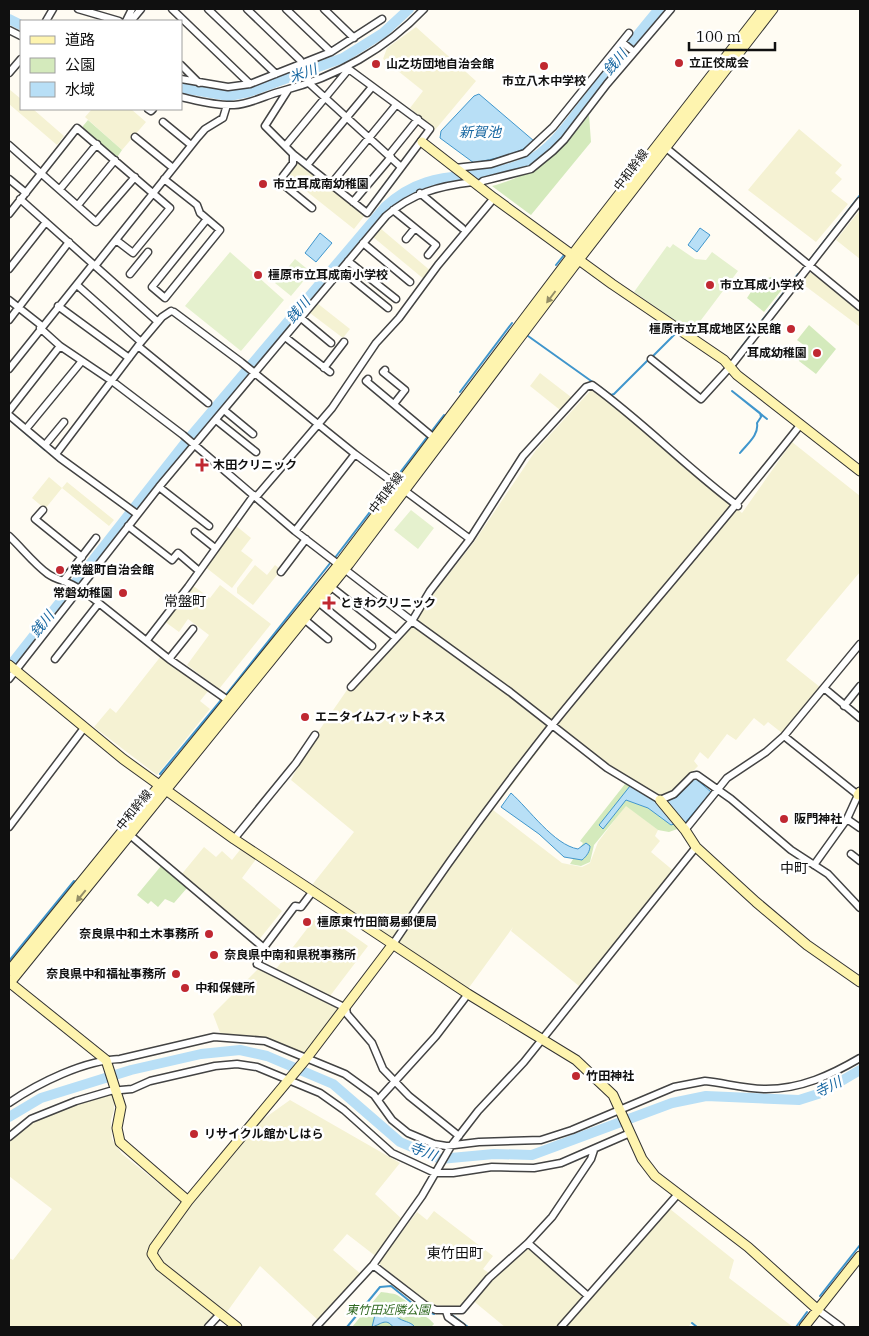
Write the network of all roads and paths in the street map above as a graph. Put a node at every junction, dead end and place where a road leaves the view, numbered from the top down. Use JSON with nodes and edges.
{"nodes":[{"id":1,"x":53,"y":9,"type":"edge"},
{"id":2,"x":78,"y":9,"type":"edge"},
{"id":3,"x":141,"y":9,"type":"edge"},
{"id":4,"x":172,"y":9,"type":"edge"},
{"id":5,"x":208,"y":9,"type":"edge"},
{"id":6,"x":248,"y":9,"type":"edge"},
{"id":7,"x":286,"y":9,"type":"edge"},
{"id":8,"x":324,"y":9,"type":"edge"},
{"id":9,"x":424,"y":9,"type":"edge"},
{"id":10,"x":671,"y":9,"type":"edge"},
{"id":11,"x":763,"y":9,"type":"edge"},
{"id":12,"x":773,"y":9,"type":"edge"},
{"id":13,"x":382,"y":19,"type":"dead end"},
{"id":14,"x":47,"y":20,"type":"edge"},
{"id":15,"x":115,"y":20,"type":"edge"},
{"id":16,"x":134,"y":20,"type":"edge"},
{"id":17,"x":629,"y":33,"type":"dead end"},
{"id":18,"x":354,"y":38,"type":"junction"},
{"id":19,"x":623,"y":43,"type":"junction"},
{"id":20,"x":331,"y":52,"type":"junction"},
{"id":21,"x":633,"y":52,"type":"junction"},
{"id":22,"x":20,"y":60,"type":"edge"},
{"id":23,"x":303,"y":65,"type":"junction"},
{"id":24,"x":182,"y":66,"type":"edge"},
{"id":25,"x":347,"y":68,"type":"junction"},
{"id":26,"x":9,"y":73,"type":"edge"},
{"id":27,"x":276,"y":74,"type":"junction"},
{"id":28,"x":182,"y":79,"type":"edge"},
{"id":29,"x":308,"y":80,"type":"junction"},
{"id":30,"x":200,"y":84,"type":"junction"},
{"id":31,"x":250,"y":84,"type":"junction"},
{"id":32,"x":372,"y":87,"type":"junction"},
{"id":33,"x":288,"y":90,"type":"junction"},
{"id":34,"x":182,"y":97,"type":"edge"},
{"id":35,"x":324,"y":97,"type":"junction"},
{"id":36,"x":396,"y":104,"type":"junction"},
{"id":37,"x":227,"y":105,"type":"junction"},
{"id":38,"x":347,"y":118,"type":"junction"},
{"id":39,"x":418,"y":119,"type":"junction"},
{"id":40,"x":163,"y":122,"type":"dead end"},
{"id":41,"x":135,"y":137,"type":"dead end"},
{"id":42,"x":369,"y":138,"type":"junction"},
{"id":43,"x":422,"y":142,"type":"junction"},
{"id":44,"x":97,"y":144,"type":"junction"},
{"id":45,"x":9,"y":145,"type":"edge"},
{"id":46,"x":192,"y":145,"type":"junction"},
{"id":47,"x":286,"y":145,"type":"junction"},
{"id":48,"x":664,"y":147,"type":"junction"},
{"id":49,"x":293,"y":154,"type":"junction"},
{"id":50,"x":390,"y":156,"type":"junction"},
{"id":51,"x":115,"y":160,"type":"junction"},
{"id":52,"x":308,"y":165,"type":"junction"},
{"id":53,"x":401,"y":167,"type":"junction"},
{"id":54,"x":173,"y":168,"type":"junction"},
{"id":55,"x":457,"y":169,"type":"junction"},
{"id":56,"x":41,"y":173,"type":"junction"},
{"id":57,"x":135,"y":177,"type":"junction"},
{"id":58,"x":9,"y":179,"type":"edge"},
{"id":59,"x":164,"y":179,"type":"junction"},
{"id":60,"x":474,"y":182,"type":"junction"},
{"id":61,"x":331,"y":184,"type":"junction"},
{"id":62,"x":60,"y":189,"type":"junction"},
{"id":63,"x":26,"y":193,"type":"junction"},
{"id":64,"x":153,"y":193,"type":"junction"},
{"id":65,"x":420,"y":194,"type":"junction"},
{"id":66,"x":494,"y":198,"type":"junction"},
{"id":67,"x":20,"y":199,"type":"junction"},
{"id":68,"x":860,"y":201,"type":"edge"},
{"id":69,"x":354,"y":202,"type":"junction"},
{"id":70,"x":78,"y":205,"type":"junction"},
{"id":71,"x":312,"y":208,"type":"dead end"},
{"id":72,"x":10,"y":210,"type":"edge"},
{"id":73,"x":393,"y":210,"type":"junction"},
{"id":74,"x":207,"y":219,"type":"junction"},
{"id":75,"x":46,"y":222,"type":"junction"},
{"id":76,"x":415,"y":228,"type":"junction"},
{"id":77,"x":462,"y":228,"type":"dead end"},
{"id":78,"x":406,"y":239,"type":"dead end"},
{"id":79,"x":116,"y":240,"type":"junction"},
{"id":80,"x":69,"y":242,"type":"junction"},
{"id":81,"x":363,"y":244,"type":"junction"},
{"id":82,"x":148,"y":252,"type":"dead end"},
{"id":83,"x":428,"y":255,"type":"dead end"},
{"id":84,"x":575,"y":257,"type":"junction"},
{"id":85,"x":348,"y":261,"type":"junction"},
{"id":86,"x":94,"y":265,"type":"junction"},
{"id":87,"x":808,"y":267,"type":"junction"},
{"id":88,"x":9,"y":269,"type":"edge"},
{"id":89,"x":341,"y":270,"type":"junction"},
{"id":90,"x":130,"y":274,"type":"dead end"},
{"id":91,"x":410,"y":282,"type":"dead end"},
{"id":92,"x":76,"y":285,"type":"junction"},
{"id":93,"x":396,"y":299,"type":"dead end"},
{"id":94,"x":9,"y":300,"type":"edge"},
{"id":95,"x":58,"y":306,"type":"junction"},
{"id":96,"x":18,"y":307,"type":"junction"},
{"id":97,"x":388,"y":308,"type":"dead end"},
{"id":98,"x":860,"y":308,"type":"edge"},
{"id":99,"x":301,"y":318,"type":"junction"},
{"id":100,"x":9,"y":320,"type":"edge"},
{"id":101,"x":158,"y":322,"type":"junction"},
{"id":102,"x":41,"y":327,"type":"junction"},
{"id":103,"x":285,"y":337,"type":"junction"},
{"id":104,"x":344,"y":342,"type":"dead end"},
{"id":105,"x":331,"y":343,"type":"dead end"},
{"id":106,"x":139,"y":344,"type":"junction"},
{"id":107,"x":60,"y":346,"type":"junction"},
{"id":108,"x":129,"y":358,"type":"junction"},
{"id":109,"x":651,"y":359,"type":"dead end"},
{"id":110,"x":82,"y":360,"type":"junction"},
{"id":111,"x":731,"y":366,"type":"junction"},
{"id":112,"x":9,"y":369,"type":"edge"},
{"id":113,"x":385,"y":370,"type":"dead end"},
{"id":114,"x":253,"y":373,"type":"junction"},
{"id":115,"x":368,"y":379,"type":"dead end"},
{"id":116,"x":112,"y":381,"type":"junction"},
{"id":117,"x":208,"y":403,"type":"dead end"},
{"id":118,"x":394,"y":404,"type":"junction"},
{"id":119,"x":224,"y":410,"type":"junction"},
{"id":120,"x":9,"y":411,"type":"edge"},
{"id":121,"x":9,"y":415,"type":"edge"},
{"id":122,"x":216,"y":420,"type":"junction"},
{"id":123,"x":64,"y":422,"type":"dead end"},
{"id":124,"x":317,"y":423,"type":"junction"},
{"id":125,"x":801,"y":424,"type":"junction"},
{"id":126,"x":26,"y":429,"type":"junction"},
{"id":127,"x":253,"y":434,"type":"dead end"},
{"id":128,"x":431,"y":435,"type":"junction"},
{"id":129,"x":193,"y":444,"type":"junction"},
{"id":130,"x":45,"y":445,"type":"junction"},
{"id":131,"x":256,"y":452,"type":"dead end"},
{"id":132,"x":56,"y":454,"type":"junction"},
{"id":133,"x":354,"y":454,"type":"junction"},
{"id":134,"x":860,"y":471,"type":"edge"},
{"id":135,"x":397,"y":485,"type":"junction"},
{"id":136,"x":159,"y":487,"type":"junction"},
{"id":137,"x":255,"y":496,"type":"junction"},
{"id":138,"x":738,"y":506,"type":"junction"},
{"id":139,"x":43,"y":510,"type":"dead end"},
{"id":140,"x":136,"y":513,"type":"junction"},
{"id":141,"x":128,"y":526,"type":"junction"},
{"id":142,"x":209,"y":526,"type":"dead end"},
{"id":143,"x":195,"y":532,"type":"dead end"},
{"id":144,"x":296,"y":532,"type":"junction"},
{"id":145,"x":9,"y":536,"type":"edge"},
{"id":146,"x":96,"y":538,"type":"dead end"},
{"id":147,"x":306,"y":539,"type":"junction"},
{"id":148,"x":470,"y":539,"type":"junction"},
{"id":149,"x":215,"y":548,"type":"junction"},
{"id":150,"x":82,"y":556,"type":"junction"},
{"id":151,"x":338,"y":563,"type":"junction"},
{"id":152,"x":199,"y":571,"type":"junction"},
{"id":153,"x":281,"y":572,"type":"dead end"},
{"id":154,"x":67,"y":582,"type":"junction"},
{"id":155,"x":330,"y":586,"type":"junction"},
{"id":156,"x":79,"y":588,"type":"junction"},
{"id":157,"x":318,"y":602,"type":"junction"},
{"id":158,"x":99,"y":603,"type":"junction"},
{"id":159,"x":304,"y":619,"type":"junction"},
{"id":160,"x":412,"y":621,"type":"junction"},
{"id":161,"x":193,"y":629,"type":"dead end"},
{"id":162,"x":328,"y":638,"type":"dead end"},
{"id":163,"x":396,"y":638,"type":"junction"},
{"id":164,"x":147,"y":640,"type":"junction"},
{"id":165,"x":860,"y":644,"type":"edge"},
{"id":166,"x":372,"y":646,"type":"dead end"},
{"id":167,"x":54,"y":659,"type":"dead end"},
{"id":168,"x":169,"y":660,"type":"junction"},
{"id":169,"x":12,"y":668,"type":"edge"},
{"id":170,"x":9,"y":679,"type":"edge"},
{"id":171,"x":860,"y":686,"type":"edge"},
{"id":172,"x":351,"y":687,"type":"dead end"},
{"id":173,"x":824,"y":688,"type":"junction"},
{"id":174,"x":226,"y":698,"type":"junction"},
{"id":175,"x":844,"y":706,"type":"junction"},
{"id":176,"x":860,"y":718,"type":"edge"},
{"id":177,"x":553,"y":725,"type":"junction"},
{"id":178,"x":84,"y":728,"type":"junction"},
{"id":179,"x":315,"y":735,"type":"dead end"},
{"id":180,"x":784,"y":736,"type":"junction"},
{"id":181,"x":163,"y":788,"type":"junction"},
{"id":182,"x":716,"y":790,"type":"junction"},
{"id":183,"x":859,"y":793,"type":"edge"},
{"id":184,"x":660,"y":800,"type":"junction"},
{"id":185,"x":847,"y":819,"type":"junction"},
{"id":186,"x":9,"y":827,"type":"edge"},
{"id":187,"x":860,"y":828,"type":"edge"},
{"id":188,"x":686,"y":830,"type":"junction"},
{"id":189,"x":130,"y":834,"type":"junction"},
{"id":190,"x":234,"y":839,"type":"junction"},
{"id":191,"x":696,"y":847,"type":"junction"},
{"id":192,"x":851,"y":854,"type":"dead end"},
{"id":193,"x":860,"y":861,"type":"edge"},
{"id":194,"x":814,"y":865,"type":"junction"},
{"id":195,"x":313,"y":891,"type":"junction"},
{"id":196,"x":860,"y":908,"type":"edge"},
{"id":197,"x":393,"y":944,"type":"junction"},
{"id":198,"x":264,"y":948,"type":"junction"},
{"id":199,"x":9,"y":971,"type":"edge"},
{"id":200,"x":860,"y":982,"type":"edge"},
{"id":201,"x":9,"y":983,"type":"edge"},
{"id":202,"x":468,"y":994,"type":"junction"},
{"id":203,"x":346,"y":1008,"type":"junction"},
{"id":204,"x":540,"y":1040,"type":"junction"},
{"id":205,"x":306,"y":1058,"type":"junction"},
{"id":206,"x":860,"y":1058,"type":"edge"},
{"id":207,"x":107,"y":1062,"type":"junction"},
{"id":208,"x":290,"y":1079,"type":"junction"},
{"id":209,"x":394,"y":1080,"type":"junction"},
{"id":210,"x":116,"y":1090,"type":"junction"},
{"id":211,"x":378,"y":1100,"type":"junction"},
{"id":212,"x":9,"y":1103,"type":"edge"},
{"id":213,"x":620,"y":1110,"type":"junction"},
{"id":214,"x":629,"y":1132,"type":"junction"},
{"id":215,"x":459,"y":1136,"type":"junction"},
{"id":216,"x":9,"y":1137,"type":"edge"},
{"id":217,"x":450,"y":1148,"type":"junction"},
{"id":218,"x":594,"y":1150,"type":"junction"},
{"id":219,"x":435,"y":1171,"type":"junction"},
{"id":220,"x":678,"y":1194,"type":"junction"},
{"id":221,"x":188,"y":1201,"type":"junction"},
{"id":222,"x":528,"y":1243,"type":"junction"},
{"id":223,"x":860,"y":1256,"type":"edge"},
{"id":224,"x":373,"y":1265,"type":"junction"},
{"id":225,"x":588,"y":1296,"type":"junction"},
{"id":226,"x":818,"y":1310,"type":"junction"},
{"id":227,"x":446,"y":1311,"type":"junction"},
{"id":228,"x":220,"y":1314,"type":"junction"},
{"id":229,"x":208,"y":1327,"type":"edge"},
{"id":230,"x":237,"y":1327,"type":"edge"},
{"id":231,"x":316,"y":1327,"type":"edge"},
{"id":232,"x":462,"y":1327,"type":"edge"},
{"id":233,"x":561,"y":1327,"type":"edge"},
{"id":234,"x":804,"y":1327,"type":"edge"},
{"id":235,"x":841,"y":1327,"type":"edge"}],
"edges":[{"from":1,"to":14,"type":"street"},
{"from":2,"to":15,"type":"street"},
{"from":3,"to":16,"type":"street"},
{"from":4,"to":31,"type":"street"},
{"from":5,"to":27,"type":"street"},
{"from":6,"to":23,"type":"street"},
{"from":7,"to":20,"type":"street"},
{"from":8,"to":18,"type":"street"},
{"from":9,"to":25,"type":"street"},
{"from":10,"to":21,"type":"street"},
{"from":11,"to":84,"type":"street","name":"中和幹線"},
{"from":12,"to":48,"type":"street","name":"中和幹線"},
{"from":13,"to":18,"type":"street"},
{"from":17,"to":19,"type":"street"},
{"from":18,"to":20,"type":"street"},
{"from":19,"to":21,"type":"street"},
{"from":19,"to":55,"type":"street"},
{"from":20,"to":23,"type":"street"},
{"from":21,"to":60,"type":"street"},
{"from":22,"to":26,"type":"street"},
{"from":23,"to":27,"type":"street"},
{"from":23,"to":29,"type":"street"},
{"from":24,"to":30,"type":"street"},
{"from":25,"to":29,"type":"street"},
{"from":25,"to":32,"type":"street"},
{"from":25,"to":35,"type":"street"},
{"from":27,"to":31,"type":"street"},
{"from":28,"to":30,"type":"street"},
{"from":29,"to":33,"type":"street"},
{"from":29,"to":35,"type":"street"},
{"from":30,"to":31,"type":"street"},
{"from":32,"to":36,"type":"street"},
{"from":32,"to":38,"type":"street"},
{"from":33,"to":37,"type":"street"},
{"from":33,"to":47,"type":"street"},
{"from":34,"to":37,"type":"street"},
{"from":35,"to":38,"type":"street"},
{"from":35,"to":47,"type":"street"},
{"from":36,"to":39,"type":"street"},
{"from":36,"to":42,"type":"street"},
{"from":37,"to":46,"type":"street"},
{"from":38,"to":42,"type":"street"},
{"from":38,"to":52,"type":"street"},
{"from":39,"to":43,"type":"street"},
{"from":39,"to":50,"type":"street"},
{"from":40,"to":46,"type":"street"},
{"from":41,"to":54,"type":"street"},
{"from":42,"to":50,"type":"street"},
{"from":42,"to":61,"type":"street"},
{"from":43,"to":53,"type":"street"},
{"from":43,"to":55,"type":"street"},
{"from":44,"to":51,"type":"street"},
{"from":44,"to":56,"type":"street"},
{"from":44,"to":62,"type":"street"},
{"from":45,"to":56,"type":"street"},
{"from":46,"to":54,"type":"street"},
{"from":47,"to":49,"type":"street"},
{"from":48,"to":84,"type":"street","name":"中和幹線"},
{"from":48,"to":87,"type":"street"},
{"from":49,"to":52,"type":"street"},
{"from":49,"to":71,"type":"street"},
{"from":50,"to":53,"type":"street"},
{"from":50,"to":69,"type":"street"},
{"from":51,"to":57,"type":"street"},
{"from":51,"to":70,"type":"street"},
{"from":52,"to":61,"type":"street"},
{"from":53,"to":69,"type":"street"},
{"from":54,"to":59,"type":"street"},
{"from":55,"to":60,"type":"street"},
{"from":56,"to":62,"type":"street"},
{"from":56,"to":63,"type":"street"},
{"from":57,"to":64,"type":"street"},
{"from":57,"to":70,"type":"street"},
{"from":58,"to":63,"type":"street"},
{"from":59,"to":64,"type":"street"},
{"from":59,"to":74,"type":"street"},
{"from":60,"to":65,"type":"street"},
{"from":60,"to":66,"type":"street"},
{"from":61,"to":69,"type":"street"},
{"from":62,"to":70,"type":"street"},
{"from":63,"to":67,"type":"street"},
{"from":64,"to":79,"type":"street"},
{"from":64,"to":79,"type":"street"},
{"from":65,"to":73,"type":"street"},
{"from":65,"to":77,"type":"street"},
{"from":66,"to":84,"type":"street"},
{"from":66,"to":124,"type":"street"},
{"from":67,"to":72,"type":"street"},
{"from":67,"to":75,"type":"street"},
{"from":68,"to":87,"type":"street"},
{"from":73,"to":76,"type":"street"},
{"from":73,"to":81,"type":"street"},
{"from":74,"to":74,"type":"street"},
{"from":75,"to":80,"type":"street"},
{"from":75,"to":88,"type":"street"},
{"from":76,"to":78,"type":"street"},
{"from":76,"to":83,"type":"street"},
{"from":79,"to":86,"type":"street"},
{"from":80,"to":86,"type":"street"},
{"from":80,"to":96,"type":"street"},
{"from":81,"to":85,"type":"street"},
{"from":81,"to":91,"type":"street"},
{"from":82,"to":90,"type":"street"},
{"from":84,"to":111,"type":"street"},
{"from":84,"to":128,"type":"street","name":"中和幹線"},
{"from":84,"to":135,"type":"street","name":"中和幹線","one_way":true},
{"from":85,"to":89,"type":"street"},
{"from":85,"to":93,"type":"street"},
{"from":86,"to":92,"type":"street"},
{"from":86,"to":101,"type":"street"},
{"from":87,"to":98,"type":"street"},
{"from":87,"to":111,"type":"street"},
{"from":89,"to":97,"type":"street"},
{"from":89,"to":99,"type":"street"},
{"from":92,"to":95,"type":"street"},
{"from":92,"to":106,"type":"street"},
{"from":94,"to":96,"type":"street"},
{"from":95,"to":102,"type":"street"},
{"from":95,"to":108,"type":"street"},
{"from":96,"to":100,"type":"street"},
{"from":96,"to":102,"type":"street"},
{"from":99,"to":103,"type":"street"},
{"from":99,"to":105,"type":"street"},
{"from":101,"to":106,"type":"street"},
{"from":101,"to":114,"type":"street"},
{"from":102,"to":107,"type":"street"},
{"from":102,"to":112,"type":"street"},
{"from":103,"to":104,"type":"street"},
{"from":103,"to":114,"type":"street"},
{"from":106,"to":108,"type":"street"},
{"from":106,"to":117,"type":"street"},
{"from":107,"to":110,"type":"street"},
{"from":107,"to":120,"type":"street"},
{"from":108,"to":116,"type":"street"},
{"from":109,"to":111,"type":"street"},
{"from":110,"to":116,"type":"street"},
{"from":110,"to":126,"type":"street"},
{"from":111,"to":125,"type":"street"},
{"from":113,"to":118,"type":"street"},
{"from":114,"to":119,"type":"street"},
{"from":114,"to":124,"type":"street"},
{"from":115,"to":118,"type":"street"},
{"from":116,"to":129,"type":"street"},
{"from":116,"to":132,"type":"street"},
{"from":118,"to":128,"type":"street"},
{"from":119,"to":122,"type":"street"},
{"from":119,"to":127,"type":"street"},
{"from":121,"to":126,"type":"street"},
{"from":122,"to":129,"type":"street"},
{"from":122,"to":131,"type":"street"},
{"from":123,"to":130,"type":"street"},
{"from":124,"to":133,"type":"street"},
{"from":124,"to":137,"type":"street"},
{"from":125,"to":134,"type":"street"},
{"from":125,"to":138,"type":"street"},
{"from":126,"to":130,"type":"street"},
{"from":128,"to":135,"type":"street","name":"中和幹線"},
{"from":129,"to":136,"type":"street"},
{"from":129,"to":137,"type":"street"},
{"from":130,"to":132,"type":"street"},
{"from":132,"to":140,"type":"street"},
{"from":133,"to":135,"type":"street"},
{"from":133,"to":144,"type":"street"},
{"from":135,"to":148,"type":"street"},
{"from":135,"to":151,"type":"street","name":"中和幹線"},
{"from":136,"to":140,"type":"street"},
{"from":136,"to":142,"type":"street"},
{"from":137,"to":144,"type":"street"},
{"from":137,"to":149,"type":"street"},
{"from":138,"to":148,"type":"street"},
{"from":138,"to":177,"type":"street"},
{"from":139,"to":150,"type":"street"},
{"from":140,"to":141,"type":"street"},
{"from":141,"to":152,"type":"street"},
{"from":141,"to":156,"type":"street"},
{"from":143,"to":149,"type":"street"},
{"from":144,"to":147,"type":"street"},
{"from":145,"to":154,"type":"street"},
{"from":146,"to":150,"type":"street"},
{"from":147,"to":151,"type":"street"},
{"from":147,"to":153,"type":"street"},
{"from":148,"to":160,"type":"street"},
{"from":149,"to":152,"type":"street"},
{"from":150,"to":154,"type":"street"},
{"from":151,"to":155,"type":"street","name":"中和幹線"},
{"from":151,"to":160,"type":"street"},
{"from":151,"to":174,"type":"street","name":"中和幹線"},
{"from":152,"to":164,"type":"street"},
{"from":154,"to":156,"type":"street"},
{"from":155,"to":157,"type":"street","name":"中和幹線"},
{"from":155,"to":163,"type":"street"},
{"from":156,"to":158,"type":"street"},
{"from":156,"to":169,"type":"street"},
{"from":157,"to":159,"type":"street","name":"中和幹線"},
{"from":157,"to":166,"type":"street"},
{"from":158,"to":164,"type":"street"},
{"from":158,"to":167,"type":"street"},
{"from":159,"to":162,"type":"street"},
{"from":159,"to":181,"type":"street","name":"中和幹線"},
{"from":160,"to":163,"type":"street"},
{"from":160,"to":177,"type":"street"},
{"from":161,"to":168,"type":"street"},
{"from":163,"to":172,"type":"street"},
{"from":164,"to":168,"type":"street"},
{"from":165,"to":173,"type":"street"},
{"from":168,"to":174,"type":"street"},
{"from":169,"to":170,"type":"street"},
{"from":169,"to":178,"type":"street"},
{"from":171,"to":175,"type":"street"},
{"from":173,"to":175,"type":"street"},
{"from":173,"to":180,"type":"street"},
{"from":174,"to":181,"type":"street","name":"中和幹線"},
{"from":175,"to":176,"type":"street"},
{"from":177,"to":184,"type":"street"},
{"from":177,"to":197,"type":"street"},
{"from":178,"to":181,"type":"street"},
{"from":178,"to":186,"type":"street"},
{"from":179,"to":190,"type":"street"},
{"from":180,"to":182,"type":"street"},
{"from":180,"to":183,"type":"street"},
{"from":181,"to":189,"type":"street","name":"中和幹線"},
{"from":181,"to":190,"type":"street"},
{"from":181,"to":199,"type":"street","name":"中和幹線"},
{"from":182,"to":184,"type":"street"},
{"from":182,"to":188,"type":"street"},
{"from":182,"to":194,"type":"street"},
{"from":183,"to":185,"type":"street"},
{"from":184,"to":188,"type":"street"},
{"from":185,"to":187,"type":"street"},
{"from":185,"to":194,"type":"street"},
{"from":188,"to":191,"type":"street"},
{"from":189,"to":198,"type":"street"},
{"from":189,"to":201,"type":"street","name":"中和幹線","one_way":true},
{"from":190,"to":195,"type":"street"},
{"from":191,"to":200,"type":"street"},
{"from":191,"to":204,"type":"street"},
{"from":192,"to":193,"type":"street"},
{"from":194,"to":196,"type":"street"},
{"from":195,"to":197,"type":"street"},
{"from":195,"to":198,"type":"street"},
{"from":197,"to":202,"type":"street"},
{"from":197,"to":203,"type":"street"},
{"from":198,"to":203,"type":"street"},
{"from":201,"to":207,"type":"street"},
{"from":202,"to":204,"type":"street"},
{"from":202,"to":209,"type":"street"},
{"from":203,"to":205,"type":"street"},
{"from":203,"to":209,"type":"street"},
{"from":204,"to":213,"type":"street"},
{"from":204,"to":215,"type":"street"},
{"from":205,"to":207,"type":"street"},
{"from":205,"to":208,"type":"street"},
{"from":205,"to":211,"type":"street"},
{"from":206,"to":213,"type":"street"},
{"from":207,"to":210,"type":"street"},
{"from":207,"to":212,"type":"street"},
{"from":208,"to":210,"type":"street"},
{"from":208,"to":219,"type":"street"},
{"from":208,"to":221,"type":"street"},
{"from":209,"to":211,"type":"street"},
{"from":209,"to":215,"type":"street"},
{"from":210,"to":216,"type":"street"},
{"from":210,"to":221,"type":"street"},
{"from":211,"to":217,"type":"street"},
{"from":213,"to":214,"type":"street"},
{"from":213,"to":217,"type":"street"},
{"from":214,"to":218,"type":"street"},
{"from":214,"to":220,"type":"street"},
{"from":215,"to":217,"type":"street"},
{"from":217,"to":219,"type":"street"},
{"from":218,"to":219,"type":"street"},
{"from":218,"to":222,"type":"street"},
{"from":219,"to":224,"type":"street"},
{"from":220,"to":225,"type":"street"},
{"from":220,"to":226,"type":"street"},
{"from":221,"to":228,"type":"street"},
{"from":222,"to":225,"type":"street"},
{"from":222,"to":227,"type":"street"},
{"from":223,"to":226,"type":"street"},
{"from":224,"to":227,"type":"street"},
{"from":224,"to":231,"type":"street"},
{"from":225,"to":233,"type":"street"},
{"from":226,"to":234,"type":"street"},
{"from":226,"to":235,"type":"street"},
{"from":227,"to":232,"type":"street"},
{"from":228,"to":229,"type":"street"},
{"from":228,"to":230,"type":"street"}]}
